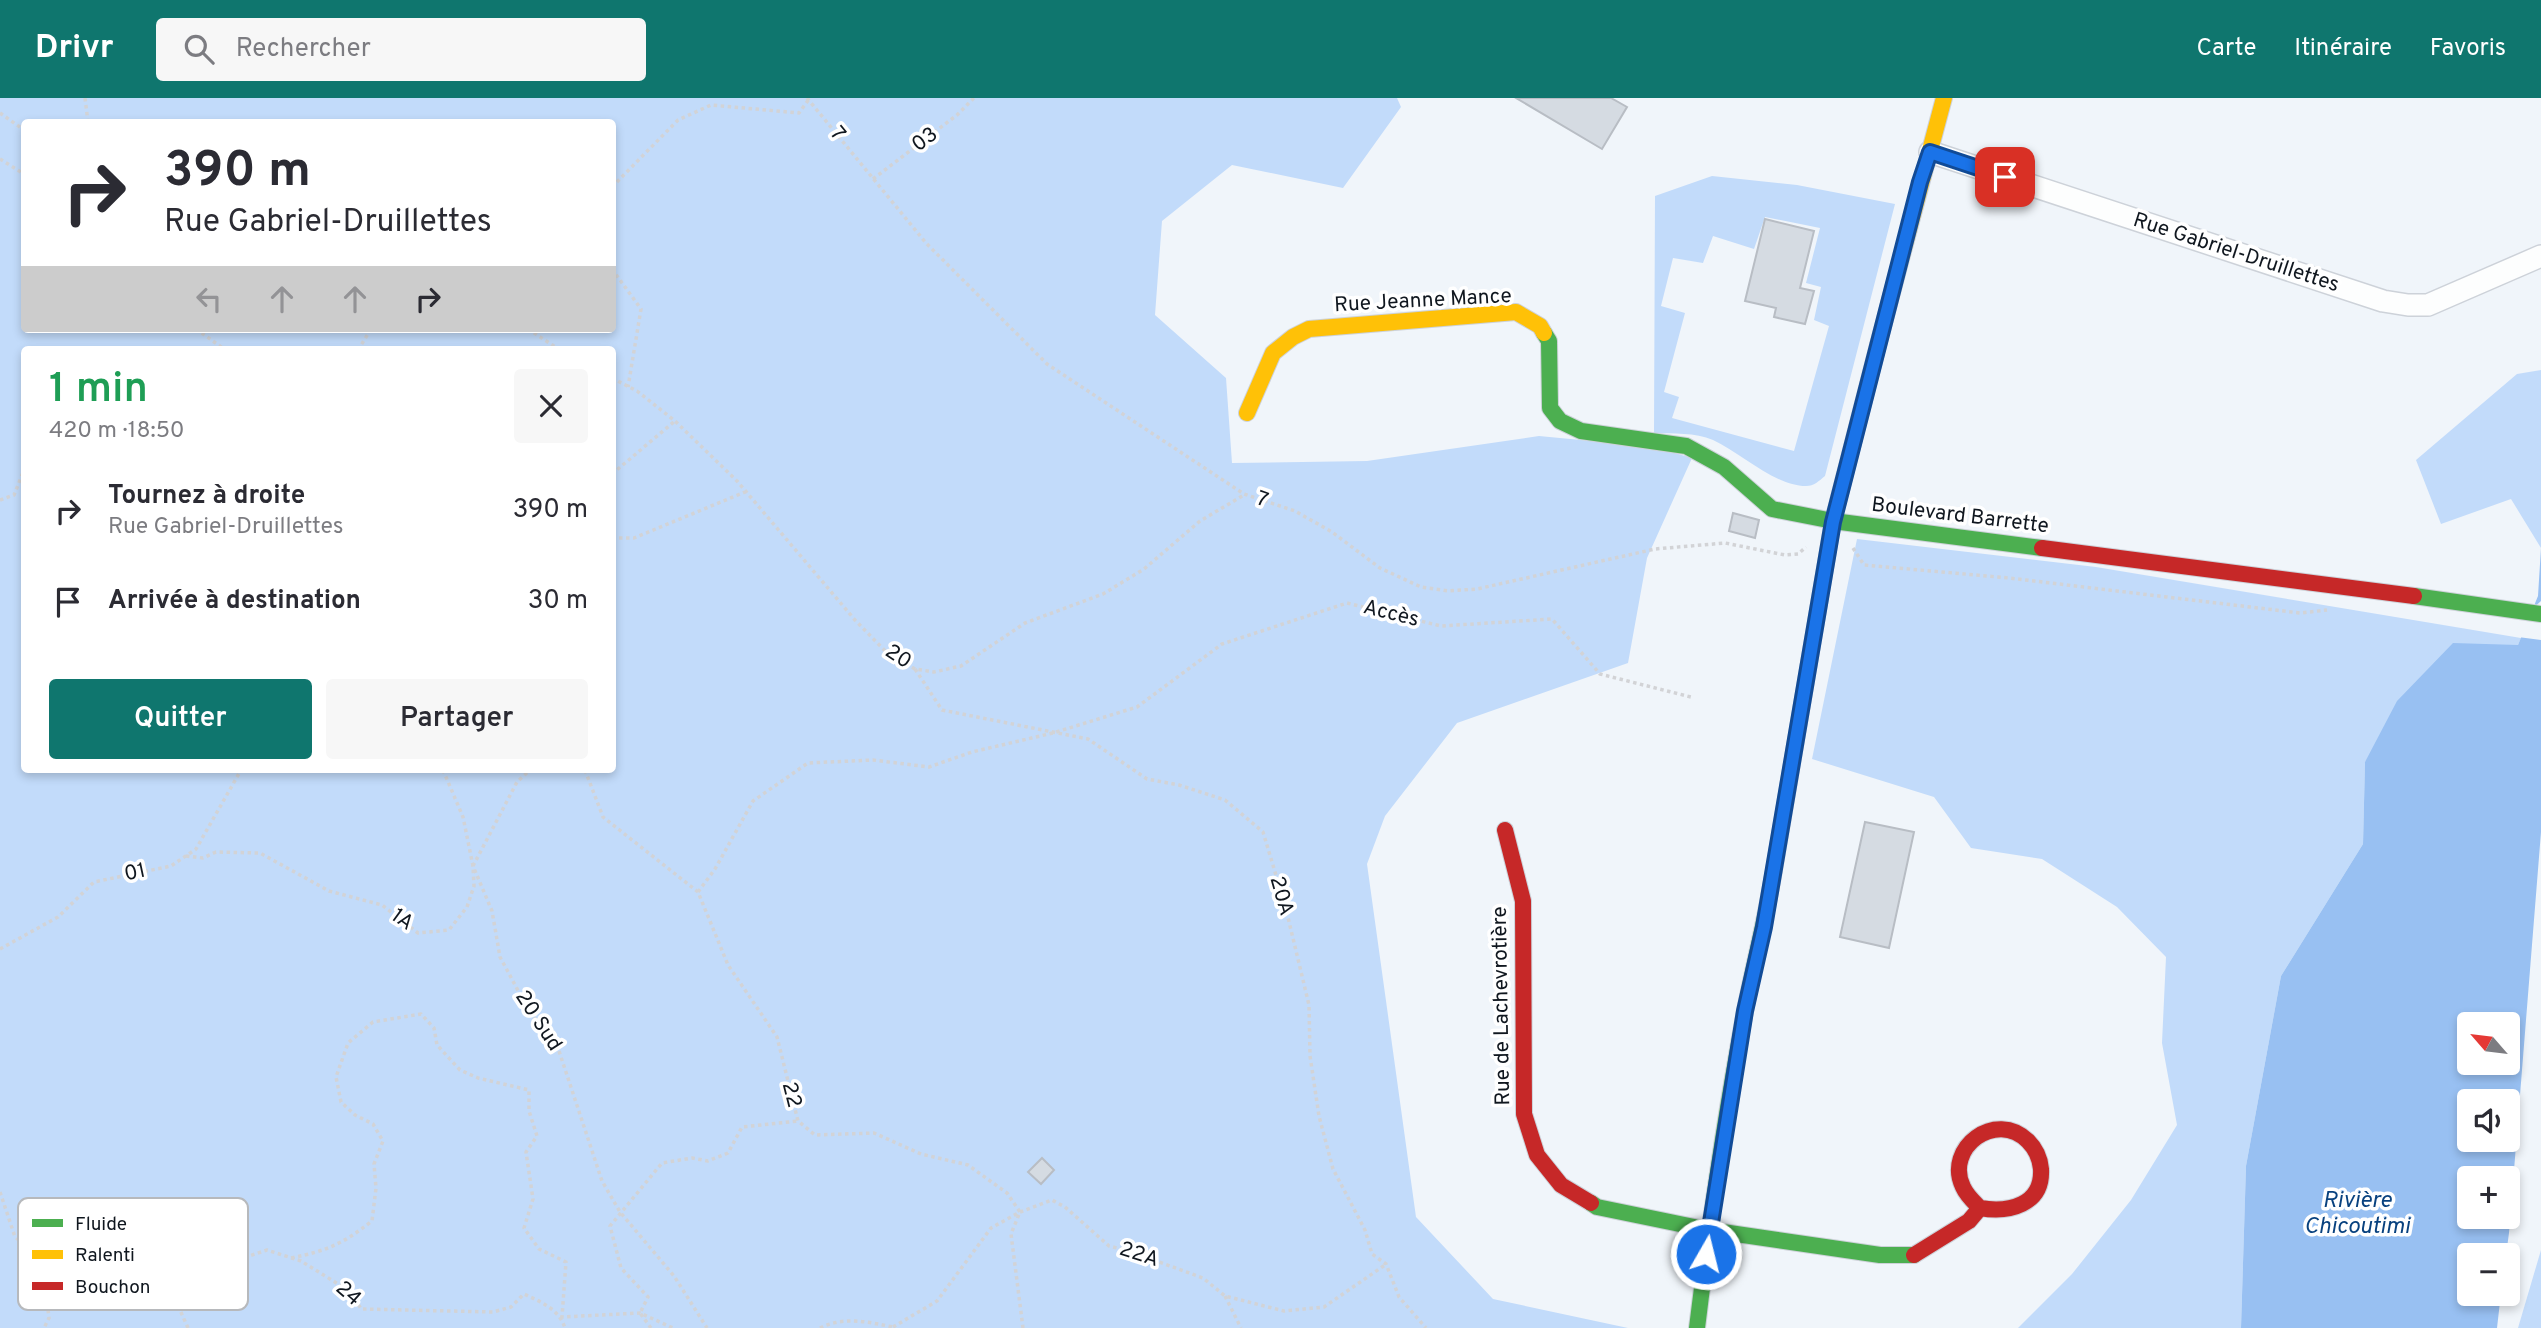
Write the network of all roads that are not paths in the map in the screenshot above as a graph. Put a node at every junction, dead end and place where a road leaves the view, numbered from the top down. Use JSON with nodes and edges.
{"nodes":[{"id":1,"x":1944,"y":98,"type":"edge"},
{"id":2,"x":1930,"y":152,"type":"junction"},
{"id":3,"x":2541,"y":256,"type":"edge"},
{"id":4,"x":1247,"y":413,"type":"dead end"},
{"id":5,"x":1833,"y":522,"type":"junction"},
{"id":6,"x":2541,"y":614,"type":"edge"},
{"id":7,"x":1505,"y":830,"type":"dead end"},
{"id":8,"x":1980,"y":1208,"type":"junction"},
{"id":9,"x":1709,"y":1230,"type":"junction"},
{"id":10,"x":1697,"y":1328,"type":"edge"}],
"edges":[{"from":1,"to":2,"type":"street"},
{"from":2,"to":3,"type":"street","name":"Rue Gabriel-Druillettes"},
{"from":2,"to":5,"type":"street"},
{"from":4,"to":5,"type":"street","name":"Rue Jeanne Mance"},
{"from":5,"to":6,"type":"street","name":"Boulevard Barrette"},
{"from":5,"to":9,"type":"street"},
{"from":7,"to":9,"type":"street","name":"Rue de Lachevrotière"},
{"from":8,"to":8,"type":"street"},
{"from":8,"to":9,"type":"street","name":"Rue de Lachevrotière"},
{"from":9,"to":10,"type":"street"}]}
